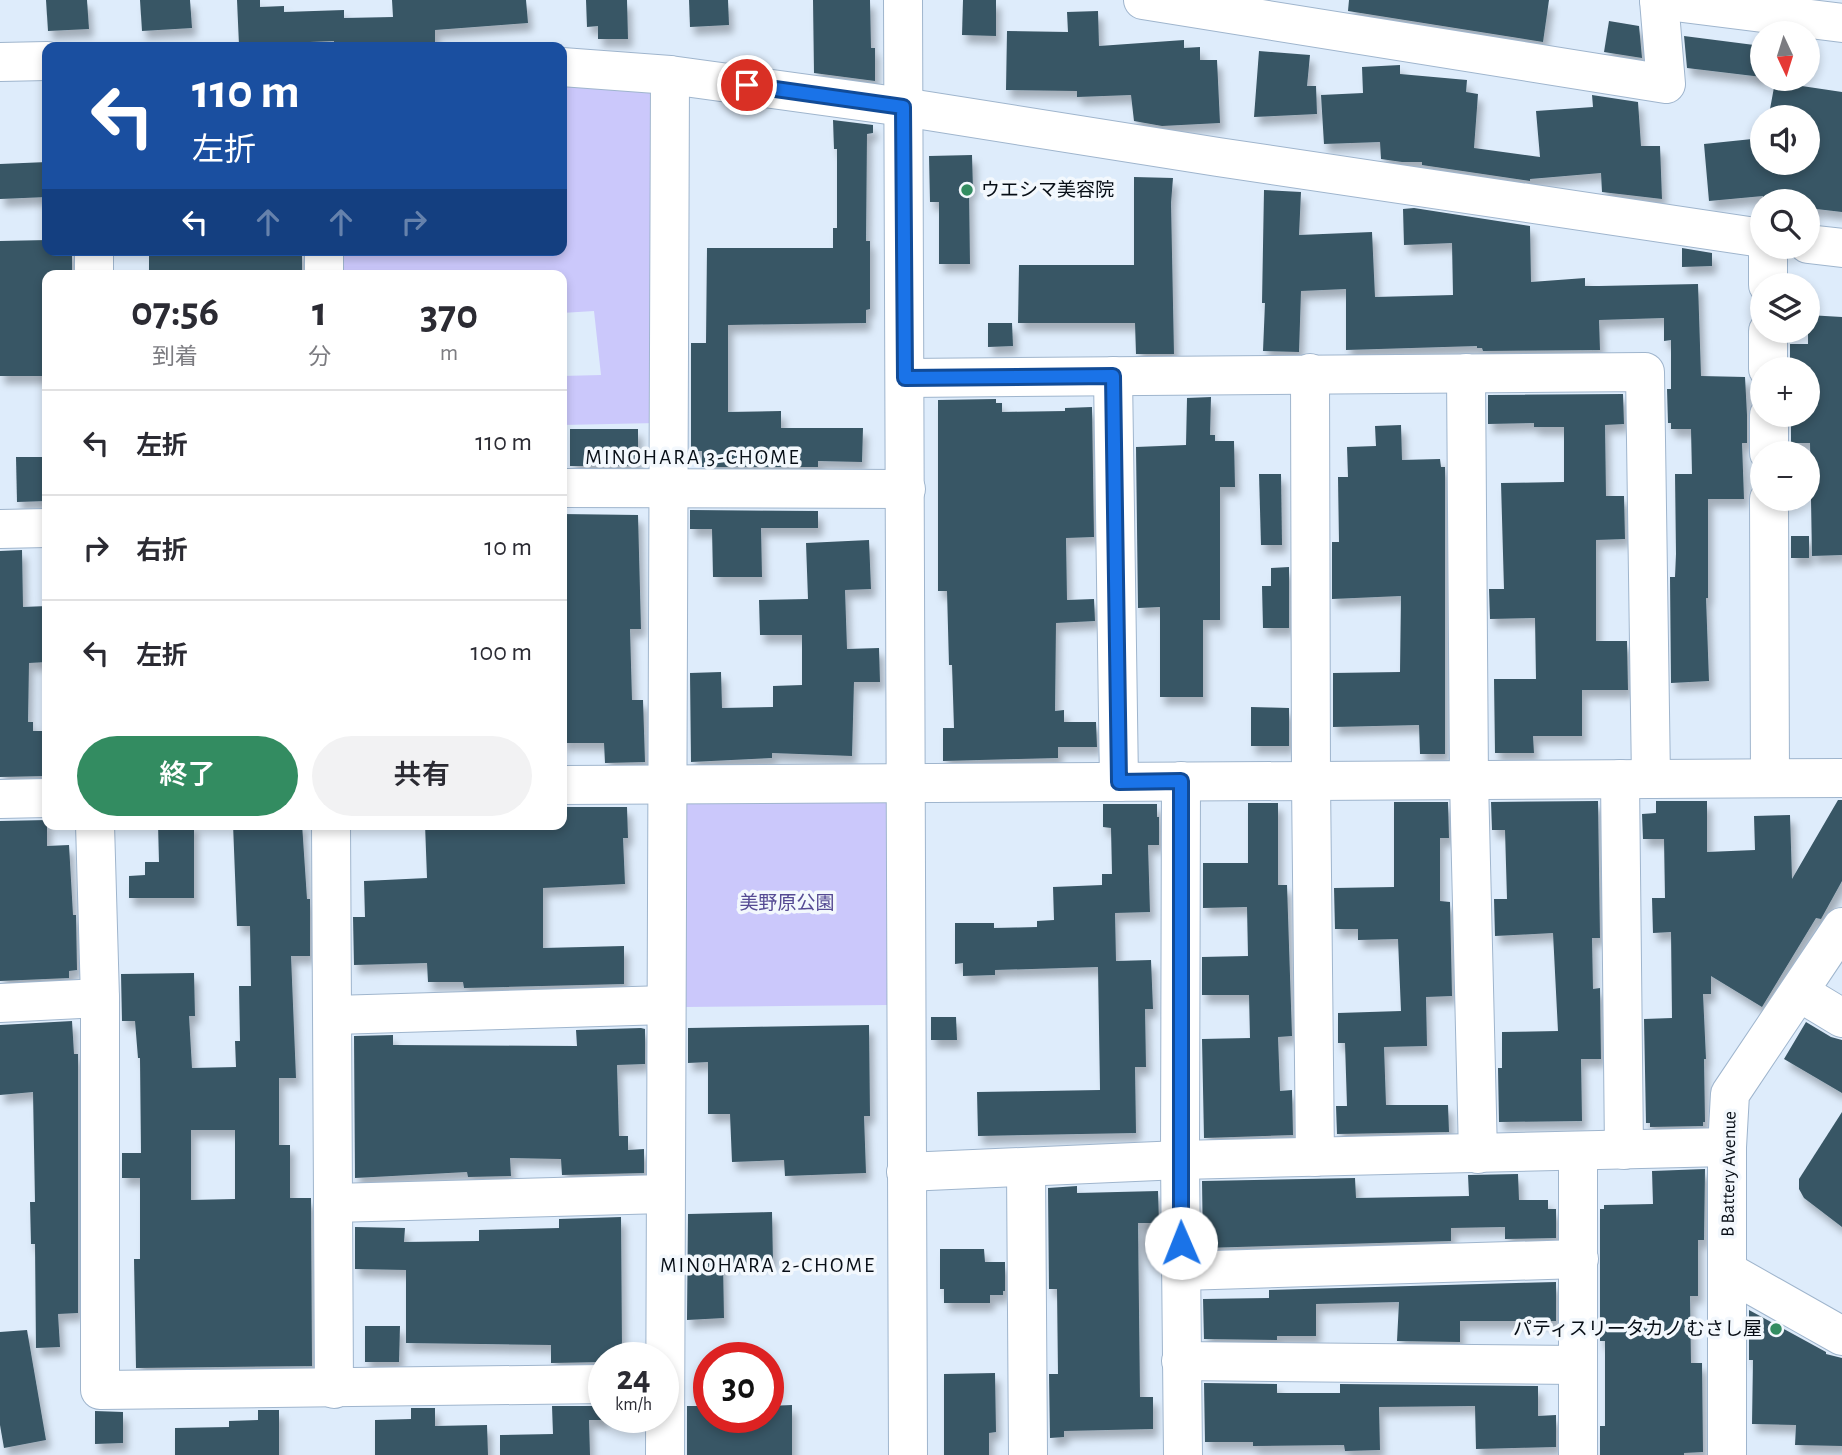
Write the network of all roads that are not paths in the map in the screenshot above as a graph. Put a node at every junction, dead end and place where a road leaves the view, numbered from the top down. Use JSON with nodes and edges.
{"nodes":[{"id":1,"x":903,"y":0,"type":"edge"},
{"id":2,"x":1659,"y":0,"type":"edge"},
{"id":3,"x":1166,"y":2,"type":"edge"},
{"id":4,"x":1842,"y":23,"type":"edge"},
{"id":5,"x":42,"y":61,"type":"edge"},
{"id":6,"x":0,"y":62,"type":"edge"},
{"id":7,"x":567,"y":67,"type":"edge"},
{"id":8,"x":670,"y":75,"type":"junction"},
{"id":9,"x":903,"y":107,"type":"junction"},
{"id":10,"x":1750,"y":237,"type":"edge"},
{"id":11,"x":1820,"y":245,"type":"edge"},
{"id":12,"x":1842,"y":248,"type":"edge"},
{"id":13,"x":1310,"y":373,"type":"junction"},
{"id":14,"x":1466,"y":373,"type":"junction"},
{"id":15,"x":1113,"y":376,"type":"junction"},
{"id":16,"x":905,"y":378,"type":"junction"},
{"id":17,"x":670,"y":487,"type":"junction"},
{"id":18,"x":567,"y":488,"type":"edge"},
{"id":19,"x":906,"y":489,"type":"junction"},
{"id":20,"x":1769,"y":511,"type":"edge"},
{"id":21,"x":42,"y":528,"type":"edge"},
{"id":22,"x":0,"y":529,"type":"edge"},
{"id":23,"x":1770,"y":778,"type":"junction"},
{"id":24,"x":1842,"y":778,"type":"edge"},
{"id":25,"x":1636,"y":779,"type":"junction"},
{"id":26,"x":1311,"y":780,"type":"junction"},
{"id":27,"x":1469,"y":780,"type":"junction"},
{"id":28,"x":1181,"y":781,"type":"junction"},
{"id":29,"x":1119,"y":782,"type":"junction"},
{"id":30,"x":904,"y":783,"type":"junction"},
{"id":31,"x":667,"y":784,"type":"junction"},
{"id":32,"x":567,"y":785,"type":"edge"},
{"id":33,"x":42,"y":798,"type":"edge"},
{"id":34,"x":0,"y":799,"type":"edge"},
{"id":35,"x":95,"y":830,"type":"edge"},
{"id":36,"x":331,"y":830,"type":"edge"},
{"id":37,"x":1842,"y":927,"type":"edge"},
{"id":38,"x":1799,"y":992,"type":"junction"},
{"id":39,"x":100,"y":998,"type":"junction"},
{"id":40,"x":0,"y":1003,"type":"edge"},
{"id":41,"x":666,"y":1005,"type":"junction"},
{"id":42,"x":334,"y":1015,"type":"junction"},
{"id":43,"x":1842,"y":1018,"type":"edge"},
{"id":44,"x":1727,"y":1147,"type":"junction"},
{"id":45,"x":1624,"y":1150,"type":"junction"},
{"id":46,"x":1578,"y":1152,"type":"junction"},
{"id":47,"x":1478,"y":1154,"type":"junction"},
{"id":48,"x":1315,"y":1157,"type":"junction"},
{"id":49,"x":1180,"y":1160,"type":"junction"},
{"id":50,"x":1026,"y":1168,"type":"junction"},
{"id":51,"x":906,"y":1172,"type":"junction"},
{"id":52,"x":664,"y":1194,"type":"junction"},
{"id":53,"x":334,"y":1203,"type":"junction"},
{"id":54,"x":1579,"y":1259,"type":"junction"},
{"id":55,"x":1181,"y":1271,"type":"junction"},
{"id":56,"x":1727,"y":1271,"type":"junction"},
{"id":57,"x":1842,"y":1336,"type":"edge"},
{"id":58,"x":664,"y":1342,"type":"edge"},
{"id":59,"x":1181,"y":1360,"type":"junction"},
{"id":60,"x":1577,"y":1365,"type":"junction"},
{"id":61,"x":588,"y":1384,"type":"edge"},
{"id":62,"x":334,"y":1389,"type":"junction"},
{"id":63,"x":665,"y":1433,"type":"edge"},
{"id":64,"x":665,"y":1455,"type":"edge"},
{"id":65,"x":908,"y":1455,"type":"edge"},
{"id":66,"x":1028,"y":1455,"type":"edge"},
{"id":67,"x":1183,"y":1455,"type":"edge"},
{"id":68,"x":1578,"y":1455,"type":"edge"},
{"id":69,"x":1727,"y":1455,"type":"edge"}],
"edges":[{"from":1,"to":9,"type":"street"},
{"from":2,"to":3,"type":"street"},
{"from":2,"to":4,"type":"street"},
{"from":5,"to":6,"type":"street"},
{"from":7,"to":8,"type":"street"},
{"from":8,"to":9,"type":"street"},
{"from":8,"to":17,"type":"street"},
{"from":9,"to":10,"type":"street"},
{"from":9,"to":16,"type":"street"},
{"from":11,"to":12,"type":"street"},
{"from":13,"to":14,"type":"street"},
{"from":13,"to":15,"type":"street"},
{"from":13,"to":26,"type":"street"},
{"from":14,"to":25,"type":"street"},
{"from":14,"to":27,"type":"street"},
{"from":15,"to":16,"type":"street"},
{"from":15,"to":29,"type":"street"},
{"from":16,"to":19,"type":"street"},
{"from":17,"to":18,"type":"street"},
{"from":17,"to":19,"type":"street"},
{"from":17,"to":31,"type":"street"},
{"from":19,"to":30,"type":"street"},
{"from":20,"to":23,"type":"street"},
{"from":21,"to":22,"type":"street"},
{"from":23,"to":24,"type":"street"},
{"from":23,"to":25,"type":"street"},
{"from":25,"to":27,"type":"street"},
{"from":25,"to":45,"type":"street"},
{"from":26,"to":27,"type":"street"},
{"from":26,"to":28,"type":"street"},
{"from":26,"to":48,"type":"street"},
{"from":27,"to":47,"type":"street"},
{"from":28,"to":29,"type":"street"},
{"from":28,"to":49,"type":"street"},
{"from":29,"to":30,"type":"street"},
{"from":30,"to":31,"type":"street"},
{"from":30,"to":51,"type":"street"},
{"from":31,"to":32,"type":"street"},
{"from":31,"to":41,"type":"street"},
{"from":33,"to":34,"type":"street"},
{"from":35,"to":39,"type":"street"},
{"from":36,"to":42,"type":"street"},
{"from":37,"to":38,"type":"street","name":"B Battery Avenue"},
{"from":38,"to":43,"type":"street"},
{"from":38,"to":44,"type":"street","name":"B Battery Avenue"},
{"from":39,"to":40,"type":"street"},
{"from":39,"to":62,"type":"street"},
{"from":41,"to":42,"type":"street"},
{"from":41,"to":52,"type":"street"},
{"from":42,"to":53,"type":"street"},
{"from":44,"to":45,"type":"street"},
{"from":44,"to":56,"type":"street","name":"B Battery Avenue"},
{"from":45,"to":46,"type":"street"},
{"from":46,"to":47,"type":"street"},
{"from":46,"to":54,"type":"street"},
{"from":47,"to":48,"type":"street"},
{"from":48,"to":49,"type":"street"},
{"from":49,"to":50,"type":"street"},
{"from":49,"to":55,"type":"street"},
{"from":50,"to":51,"type":"street"},
{"from":50,"to":66,"type":"street"},
{"from":51,"to":65,"type":"street"},
{"from":52,"to":53,"type":"street"},
{"from":52,"to":58,"type":"street"},
{"from":53,"to":62,"type":"street"},
{"from":54,"to":55,"type":"street"},
{"from":54,"to":60,"type":"street"},
{"from":55,"to":59,"type":"street"},
{"from":56,"to":57,"type":"street"},
{"from":56,"to":69,"type":"street","name":"B Battery Avenue"},
{"from":59,"to":60,"type":"street"},
{"from":59,"to":67,"type":"street"},
{"from":60,"to":68,"type":"street"},
{"from":61,"to":62,"type":"street"},
{"from":63,"to":64,"type":"street"}]}
